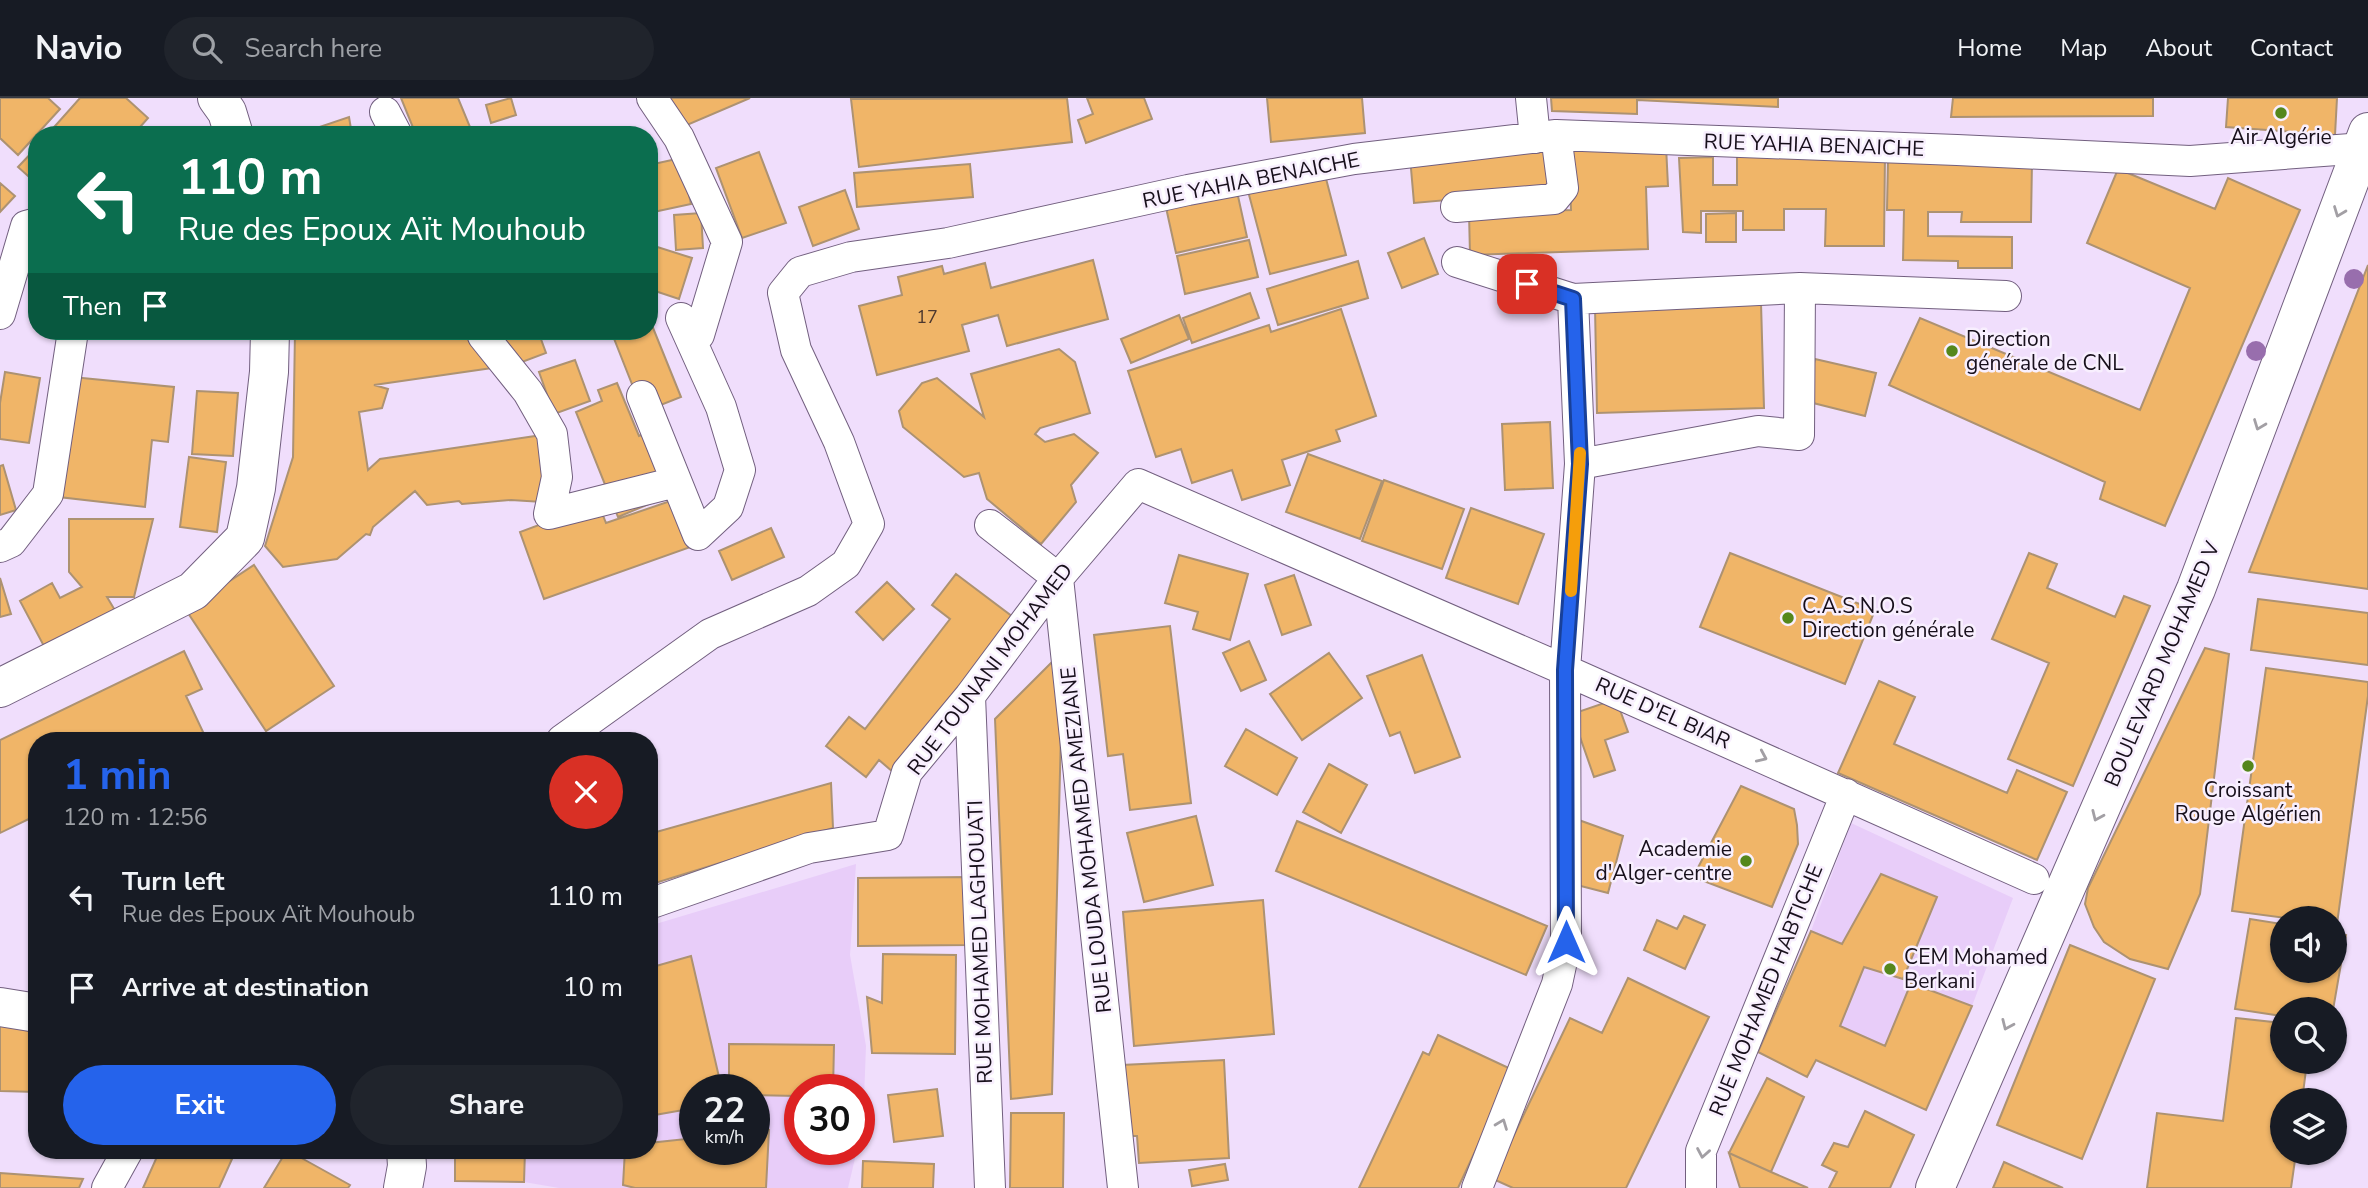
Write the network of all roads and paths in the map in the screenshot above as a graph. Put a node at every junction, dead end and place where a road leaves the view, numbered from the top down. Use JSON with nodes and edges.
{"nodes":[{"id":1,"x":217,"y":98,"type":"edge"},
{"id":2,"x":652,"y":98,"type":"edge"},
{"id":3,"x":1531,"y":98,"type":"edge"},
{"id":4,"x":231,"y":126,"type":"edge"},
{"id":5,"x":1546,"y":137,"type":"junction"},
{"id":6,"x":2366,"y":142,"type":"edge"},
{"id":7,"x":1456,"y":207,"type":"dead end"},
{"id":8,"x":28,"y":225,"type":"edge"},
{"id":9,"x":1457,"y":262,"type":"dead end"},
{"id":10,"x":1800,"y":288,"type":"junction"},
{"id":11,"x":2006,"y":296,"type":"dead end"},
{"id":12,"x":1573,"y":299,"type":"junction"},
{"id":13,"x":0,"y":314,"type":"edge"},
{"id":14,"x":72,"y":340,"type":"edge"},
{"id":15,"x":270,"y":340,"type":"edge"},
{"id":16,"x":486,"y":340,"type":"edge"},
{"id":17,"x":642,"y":396,"type":"dead end"},
{"id":18,"x":1580,"y":464,"type":"junction"},
{"id":19,"x":677,"y":482,"type":"junction"},
{"id":20,"x":1138,"y":484,"type":"joint"},
{"id":21,"x":990,"y":525,"type":"dead end"},
{"id":22,"x":0,"y":547,"type":"edge"},
{"id":23,"x":1058,"y":578,"type":"junction"},
{"id":24,"x":1565,"y":670,"type":"junction"},
{"id":25,"x":0,"y":688,"type":"edge"},
{"id":26,"x":970,"y":696,"type":"junction"},
{"id":27,"x":573,"y":732,"type":"edge"},
{"id":28,"x":1846,"y":794,"type":"junction"},
{"id":29,"x":2034,"y":879,"type":"dead end"},
{"id":30,"x":658,"y":901,"type":"edge"},
{"id":31,"x":0,"y":1007,"type":"edge"},
{"id":32,"x":28,"y":1012,"type":"edge"},
{"id":33,"x":123,"y":1159,"type":"edge"},
{"id":34,"x":407,"y":1159,"type":"edge"},
{"id":35,"x":107,"y":1188,"type":"edge"},
{"id":36,"x":403,"y":1188,"type":"edge"},
{"id":37,"x":990,"y":1188,"type":"edge"},
{"id":38,"x":1123,"y":1188,"type":"edge"},
{"id":39,"x":1477,"y":1188,"type":"edge"},
{"id":40,"x":1701,"y":1188,"type":"edge"},
{"id":41,"x":1935,"y":1188,"type":"edge"}],
"edges":[{"from":1,"to":4,"type":"main road"},
{"from":2,"to":19,"type":"street"},
{"from":3,"to":5,"type":"street"},
{"from":5,"to":6,"type":"street","name":"RUE YAHIA BENAICHE"},
{"from":5,"to":7,"type":"street"},
{"from":5,"to":27,"type":"street","name":"RUE YAHIA BENAICHE"},
{"from":6,"to":41,"type":"main road","name":"BOULEVARD MOHAMED V","one_way":true},
{"from":8,"to":13,"type":"street"},
{"from":9,"to":12,"type":"street"},
{"from":10,"to":11,"type":"street"},
{"from":10,"to":12,"type":"street"},
{"from":10,"to":18,"type":"street"},
{"from":12,"to":18,"type":"street"},
{"from":14,"to":22,"type":"street"},
{"from":15,"to":25,"type":"main road"},
{"from":16,"to":19,"type":"street"},
{"from":17,"to":19,"type":"street"},
{"from":18,"to":24,"type":"street"},
{"from":20,"to":23,"type":"street","name":"RUE TOUNANI MOHAMED"},
{"from":20,"to":24,"type":"street","name":"RUE D'EL BIAR"},
{"from":21,"to":23,"type":"street"},
{"from":23,"to":26,"type":"street","name":"RUE TOUNANI MOHAMED"},
{"from":23,"to":38,"type":"street","name":"RUE LOUDA MOHAMED AMEZIANE"},
{"from":24,"to":28,"type":"street","name":"RUE D'EL BIAR","one_way":true},
{"from":39,"to":24,"type":"street","one_way":true},
{"from":26,"to":30,"type":"street","name":"RUE TOUNANI MOHAMED"},
{"from":26,"to":37,"type":"street","name":"RUE MOHAMED LAGHOUATI"},
{"from":28,"to":29,"type":"street","name":"RUE D'EL BIAR"},
{"from":28,"to":40,"type":"street","name":"RUE MOHAMED HABTICHE","one_way":true},
{"from":31,"to":32,"type":"main road"},
{"from":33,"to":35,"type":"street"},
{"from":34,"to":36,"type":"main road"}]}
